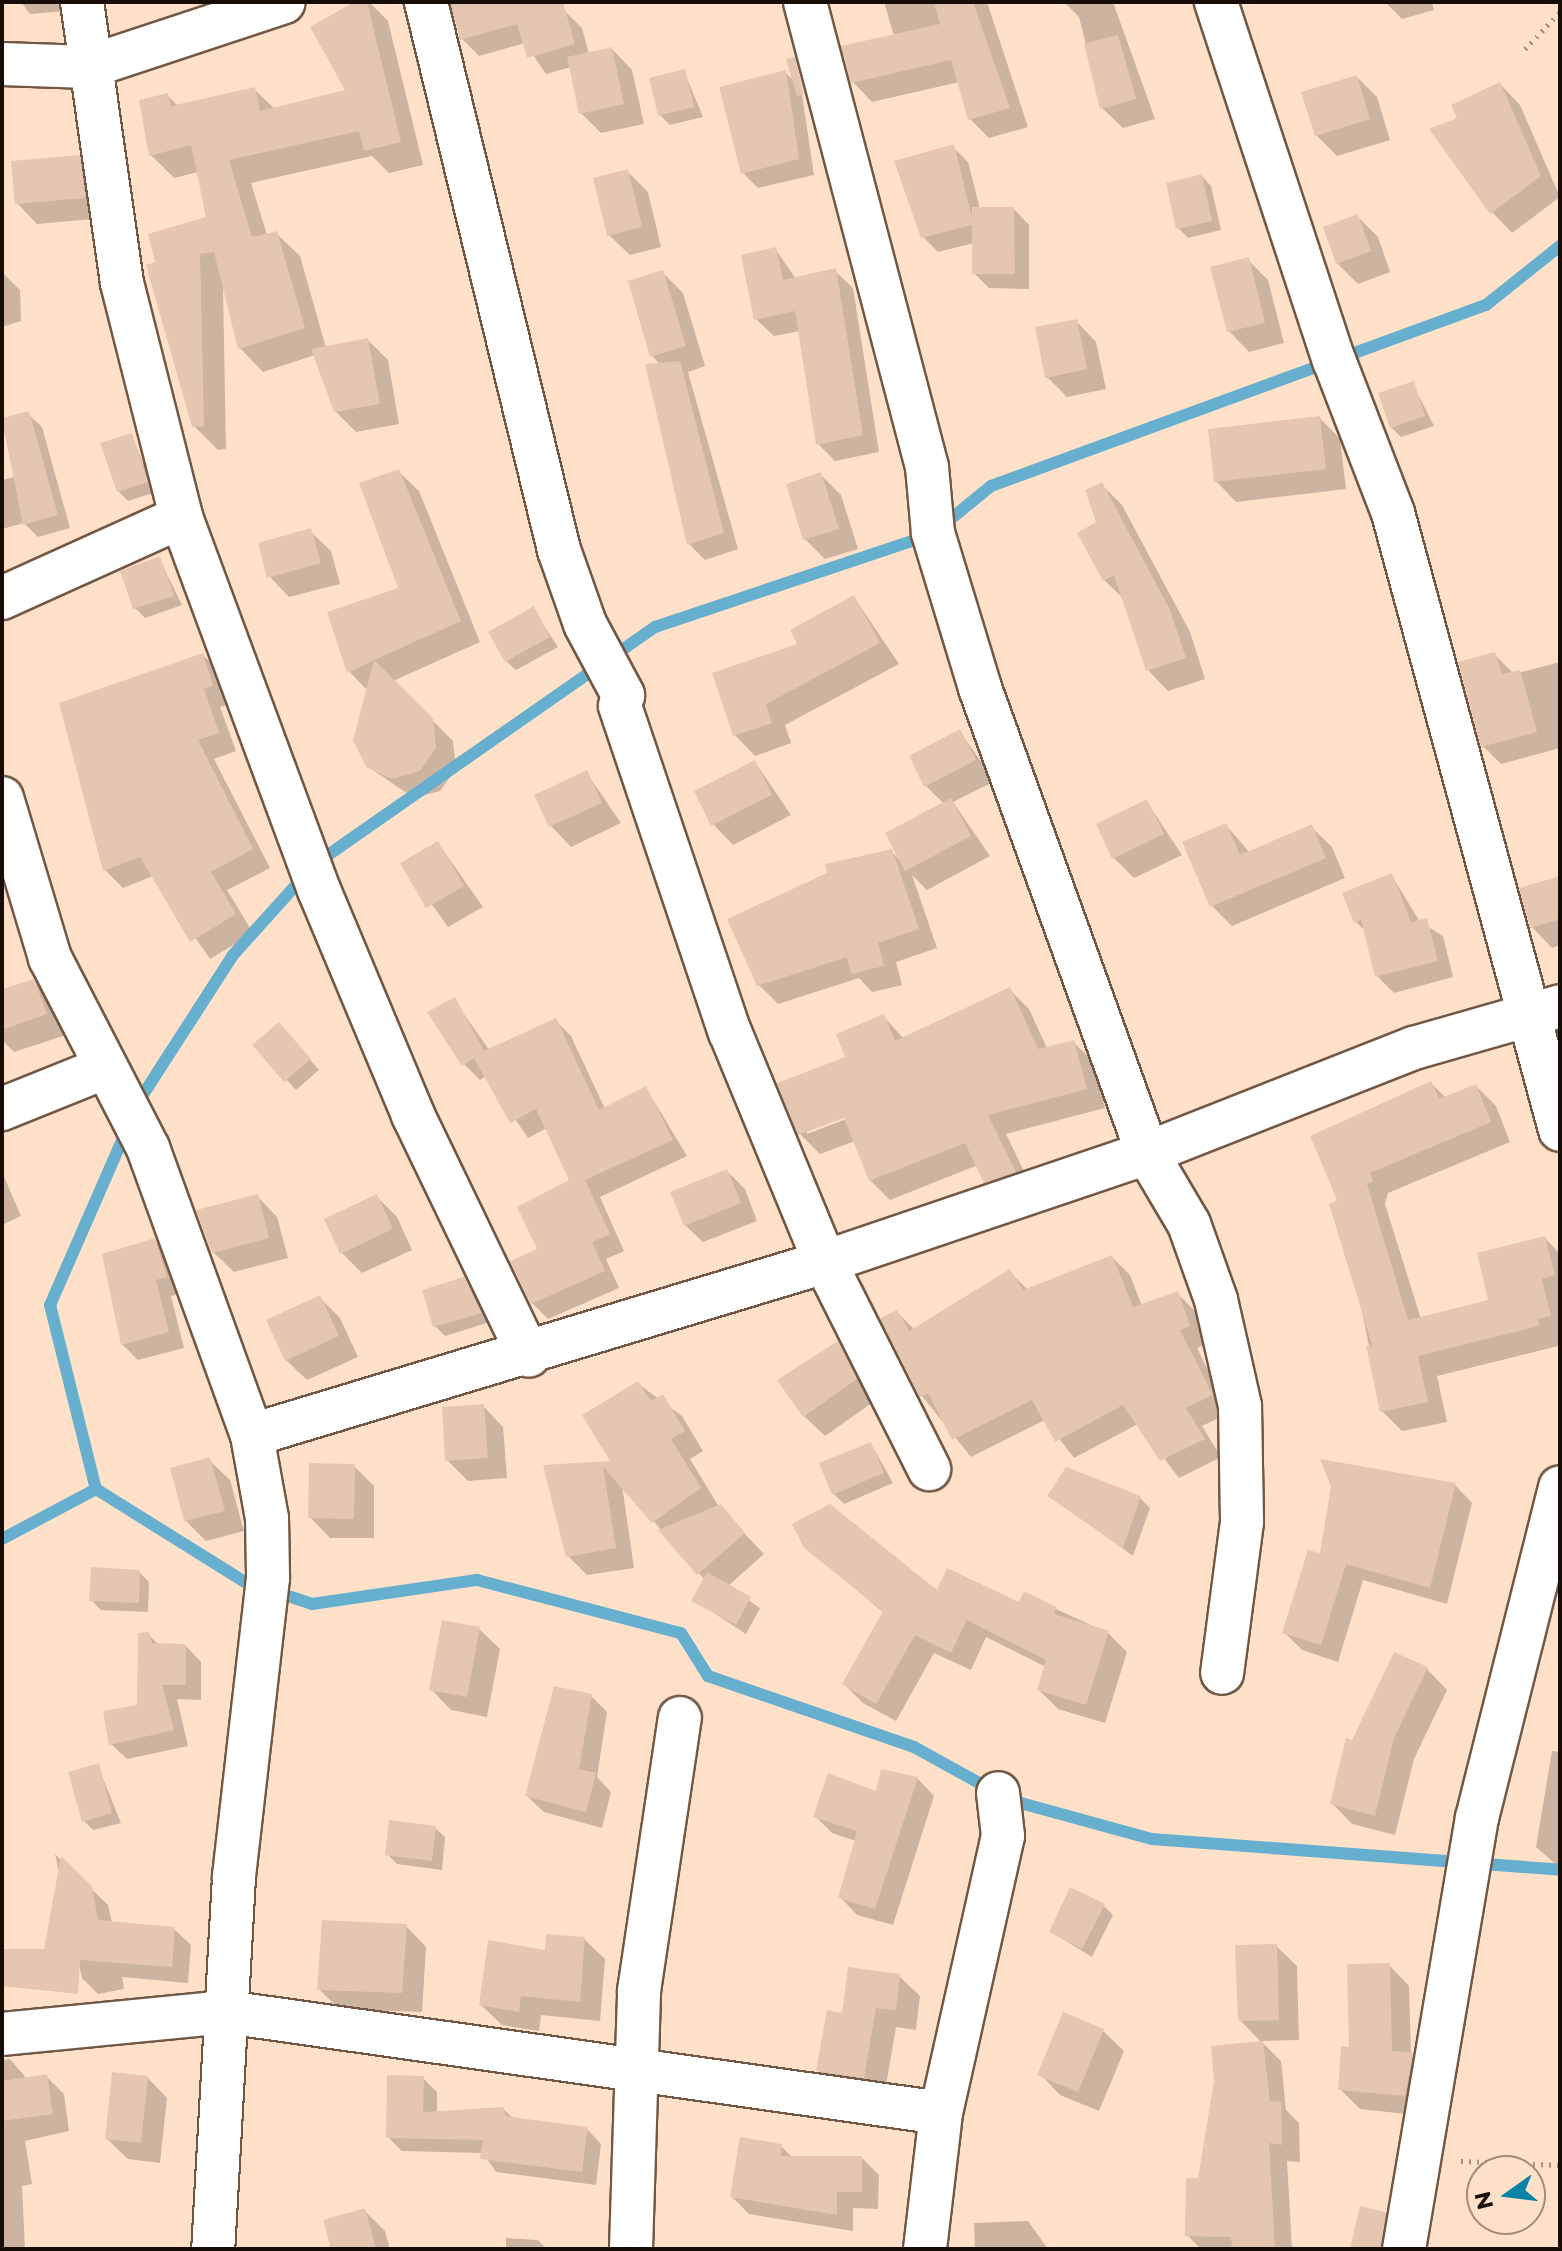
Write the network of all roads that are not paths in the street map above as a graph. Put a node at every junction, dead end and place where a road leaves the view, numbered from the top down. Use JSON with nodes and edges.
{"nodes":[{"id":1,"x":82,"y":2,"type":"edge"},
{"id":2,"x":284,"y":2,"type":"edge"},
{"id":3,"x":426,"y":2,"type":"edge"},
{"id":4,"x":805,"y":2,"type":"edge"},
{"id":5,"x":1216,"y":2,"type":"edge"},
{"id":6,"x":2,"y":64,"type":"edge"},
{"id":7,"x":88,"y":67,"type":"junction"},
{"id":8,"x":181,"y":517,"type":"junction"},
{"id":9,"x":2,"y":598,"type":"edge"},
{"id":10,"x":2,"y":798,"type":"edge"},
{"id":11,"x":1543,"y":1009,"type":"edge"},
{"id":12,"x":104,"y":1068,"type":"junction"},
{"id":13,"x":2,"y":1109,"type":"edge"},
{"id":14,"x":1560,"y":1130,"type":"edge"},
{"id":15,"x":1147,"y":1153,"type":"junction"},
{"id":16,"x":825,"y":1262,"type":"junction"},
{"id":17,"x":529,"y":1356,"type":"junction"},
{"id":18,"x":252,"y":1435,"type":"junction"},
{"id":19,"x":929,"y":1469,"type":"dead end"},
{"id":20,"x":1560,"y":1487,"type":"edge"},
{"id":21,"x":1222,"y":1673,"type":"dead end"},
{"id":22,"x":680,"y":1718,"type":"dead end"},
{"id":23,"x":998,"y":1793,"type":"dead end"},
{"id":24,"x":226,"y":2012,"type":"junction"},
{"id":25,"x":2,"y":2034,"type":"edge"},
{"id":26,"x":636,"y":2067,"type":"junction"},
{"id":27,"x":941,"y":2113,"type":"junction"},
{"id":28,"x":213,"y":2249,"type":"edge"},
{"id":29,"x":631,"y":2249,"type":"edge"},
{"id":30,"x":925,"y":2249,"type":"edge"},
{"id":31,"x":1404,"y":2249,"type":"edge"}],
"edges":[{"from":1,"to":7,"type":"street"},
{"from":2,"to":7,"type":"street"},
{"from":3,"to":16,"type":"street"},
{"from":4,"to":15,"type":"street"},
{"from":5,"to":11,"type":"street"},
{"from":6,"to":7,"type":"street"},
{"from":7,"to":8,"type":"street"},
{"from":8,"to":9,"type":"street"},
{"from":8,"to":17,"type":"street"},
{"from":10,"to":12,"type":"street"},
{"from":11,"to":14,"type":"street"},
{"from":11,"to":15,"type":"street"},
{"from":12,"to":13,"type":"street"},
{"from":12,"to":18,"type":"street"},
{"from":15,"to":16,"type":"street"},
{"from":15,"to":21,"type":"street"},
{"from":16,"to":17,"type":"street"},
{"from":16,"to":19,"type":"street"},
{"from":17,"to":18,"type":"street"},
{"from":18,"to":24,"type":"street"},
{"from":20,"to":31,"type":"street"},
{"from":22,"to":26,"type":"street"},
{"from":23,"to":27,"type":"street"},
{"from":24,"to":25,"type":"street"},
{"from":24,"to":26,"type":"street"},
{"from":24,"to":28,"type":"street"},
{"from":26,"to":27,"type":"street"},
{"from":26,"to":29,"type":"street"},
{"from":27,"to":30,"type":"street"}]}
